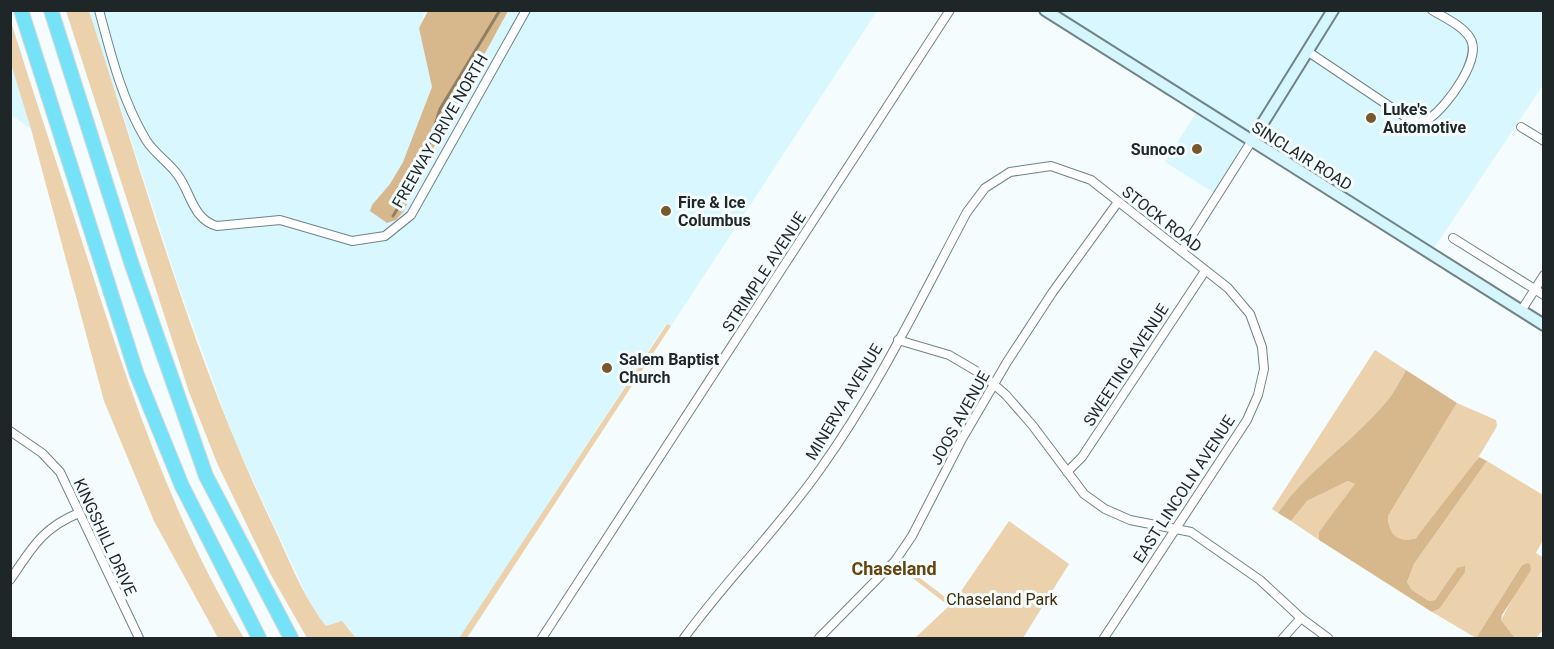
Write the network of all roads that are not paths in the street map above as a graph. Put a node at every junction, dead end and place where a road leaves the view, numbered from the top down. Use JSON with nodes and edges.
{"nodes":[{"id":1,"x":21,"y":10,"type":"edge"},
{"id":2,"x":51,"y":10,"type":"edge"},
{"id":3,"x":99,"y":10,"type":"edge"},
{"id":4,"x":526,"y":10,"type":"edge"},
{"id":5,"x":950,"y":10,"type":"edge"},
{"id":6,"x":1045,"y":10,"type":"edge"},
{"id":7,"x":1333,"y":10,"type":"edge"},
{"id":8,"x":1432,"y":10,"type":"edge"},
{"id":9,"x":1307,"y":51,"type":"junction"},
{"id":10,"x":1521,"y":127,"type":"dead end"},
{"id":11,"x":1544,"y":141,"type":"edge"},
{"id":12,"x":1251,"y":142,"type":"junction"},
{"id":13,"x":1010,"y":172,"type":"joint"},
{"id":14,"x":1118,"y":202,"type":"junction"},
{"id":15,"x":1453,"y":238,"type":"dead end"},
{"id":16,"x":1182,"y":251,"type":"junction"},
{"id":17,"x":1205,"y":270,"type":"junction"},
{"id":18,"x":1544,"y":274,"type":"edge"},
{"id":19,"x":1534,"y":290,"type":"junction"},
{"id":20,"x":1544,"y":295,"type":"edge"},
{"id":21,"x":1521,"y":311,"type":"junction"},
{"id":22,"x":1544,"y":325,"type":"edge"},
{"id":23,"x":898,"y":340,"type":"junction"},
{"id":24,"x":1262,"y":347,"type":"joint"},
{"id":25,"x":994,"y":384,"type":"junction"},
{"id":26,"x":10,"y":431,"type":"edge"},
{"id":27,"x":1067,"y":472,"type":"junction"},
{"id":28,"x":79,"y":513,"type":"junction"},
{"id":29,"x":1176,"y":529,"type":"junction"},
{"id":30,"x":10,"y":580,"type":"edge"},
{"id":31,"x":1301,"y":618,"type":"junction"},
{"id":32,"x":139,"y":639,"type":"edge"},
{"id":33,"x":259,"y":639,"type":"edge"},
{"id":34,"x":291,"y":639,"type":"edge"},
{"id":35,"x":542,"y":639,"type":"edge"},
{"id":36,"x":684,"y":639,"type":"edge"},
{"id":37,"x":819,"y":639,"type":"edge"},
{"id":38,"x":1104,"y":639,"type":"edge"},
{"id":39,"x":1283,"y":639,"type":"edge"},
{"id":40,"x":1328,"y":639,"type":"edge"}],
"edges":[{"from":1,"to":33,"type":"highway"},
{"from":2,"to":34,"type":"highway"},
{"from":3,"to":4,"type":"street","name":"FREEWAY DRIVE NORTH"},
{"from":5,"to":35,"type":"street","name":"STRIMPLE AVENUE"},
{"from":6,"to":12,"type":"main road","name":"SINCLAIR ROAD"},
{"from":7,"to":9,"type":"main road"},
{"from":8,"to":9,"type":"street"},
{"from":9,"to":12,"type":"main road"},
{"from":10,"to":11,"type":"street"},
{"from":12,"to":16,"type":"street"},
{"from":12,"to":21,"type":"main road","name":"SINCLAIR ROAD"},
{"from":13,"to":14,"type":"street","name":"STOCK ROAD"},
{"from":13,"to":23,"type":"street","name":"MINERVA AVENUE"},
{"from":14,"to":16,"type":"street","name":"STOCK ROAD"},
{"from":14,"to":25,"type":"street","name":"JOOS AVENUE"},
{"from":15,"to":19,"type":"street"},
{"from":16,"to":17,"type":"street","name":"STOCK ROAD"},
{"from":17,"to":24,"type":"street","name":"STOCK ROAD"},
{"from":17,"to":27,"type":"street","name":"SWEETING AVENUE"},
{"from":18,"to":19,"type":"street"},
{"from":19,"to":20,"type":"street"},
{"from":19,"to":21,"type":"street"},
{"from":21,"to":22,"type":"main road","name":"SINCLAIR ROAD"},
{"from":23,"to":25,"type":"street"},
{"from":23,"to":36,"type":"street","name":"MINERVA AVENUE"},
{"from":24,"to":29,"type":"street","name":"EAST LINCOLN AVENUE"},
{"from":25,"to":27,"type":"street"},
{"from":25,"to":37,"type":"street","name":"JOOS AVENUE"},
{"from":26,"to":28,"type":"street","name":"KINGSHILL DRIVE"},
{"from":27,"to":29,"type":"street"},
{"from":28,"to":30,"type":"street"},
{"from":28,"to":32,"type":"street","name":"KINGSHILL DRIVE"},
{"from":29,"to":31,"type":"street"},
{"from":29,"to":38,"type":"street","name":"EAST LINCOLN AVENUE"},
{"from":31,"to":39,"type":"street"},
{"from":31,"to":40,"type":"street"}]}
